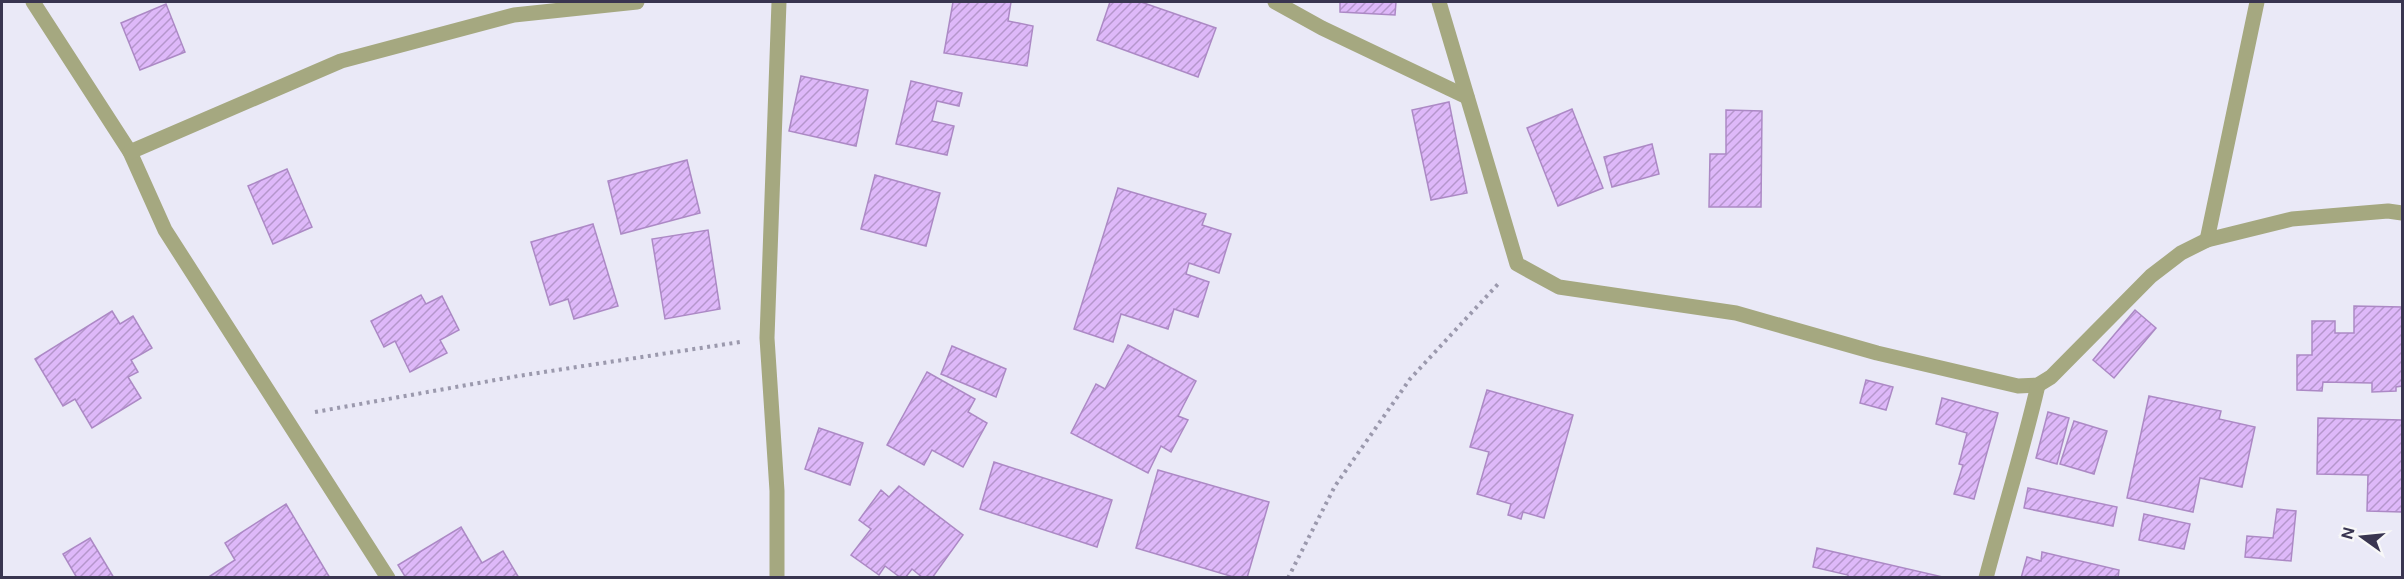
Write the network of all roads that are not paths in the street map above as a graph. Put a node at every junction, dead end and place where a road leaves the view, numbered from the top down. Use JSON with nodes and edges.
{"nodes":[{"id":1,"x":33,"y":2,"type":"edge"},
{"id":2,"x":637,"y":2,"type":"edge"},
{"id":3,"x":779,"y":2,"type":"edge"},
{"id":4,"x":1275,"y":2,"type":"edge"},
{"id":5,"x":1439,"y":2,"type":"edge"},
{"id":6,"x":2257,"y":2,"type":"edge"},
{"id":7,"x":1467,"y":97,"type":"junction"},
{"id":8,"x":130,"y":152,"type":"junction"},
{"id":9,"x":2403,"y":213,"type":"edge"},
{"id":10,"x":2207,"y":240,"type":"junction"},
{"id":11,"x":2038,"y":385,"type":"junction"},
{"id":12,"x":388,"y":578,"type":"edge"},
{"id":13,"x":777,"y":578,"type":"edge"},
{"id":14,"x":1986,"y":578,"type":"edge"}],
"edges":[{"from":1,"to":8,"type":"street"},
{"from":2,"to":8,"type":"street"},
{"from":3,"to":13,"type":"street"},
{"from":4,"to":7,"type":"street"},
{"from":5,"to":7,"type":"street"},
{"from":6,"to":10,"type":"street"},
{"from":7,"to":11,"type":"street"},
{"from":8,"to":12,"type":"street"},
{"from":9,"to":10,"type":"street"},
{"from":10,"to":11,"type":"street"},
{"from":11,"to":14,"type":"street"}]}
